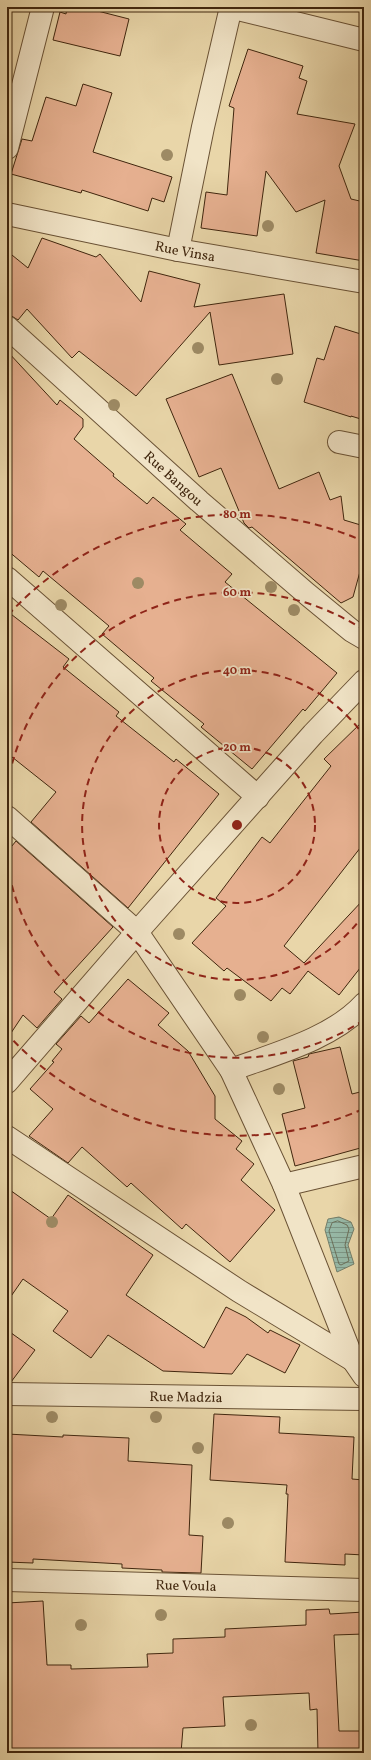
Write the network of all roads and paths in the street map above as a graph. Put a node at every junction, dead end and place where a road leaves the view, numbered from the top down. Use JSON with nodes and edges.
{"nodes":[{"id":1,"x":43,"y":7,"type":"edge"},
{"id":2,"x":231,"y":7,"type":"edge"},
{"id":3,"x":364,"y":40,"type":"edge"},
{"id":4,"x":7,"y":148,"type":"edge"},
{"id":5,"x":7,"y":214,"type":"edge"},
{"id":6,"x":178,"y":250,"type":"junction"},
{"id":7,"x":364,"y":282,"type":"edge"},
{"id":8,"x":7,"y":327,"type":"edge"},
{"id":9,"x":340,"y":442,"type":"dead end"},
{"id":10,"x":364,"y":447,"type":"edge"},
{"id":11,"x":7,"y":578,"type":"edge"},
{"id":12,"x":364,"y":638,"type":"edge"},
{"id":13,"x":364,"y":681,"type":"edge"},
{"id":14,"x":258,"y":797,"type":"junction"},
{"id":15,"x":7,"y":817,"type":"edge"},
{"id":16,"x":137,"y":932,"type":"junction"},
{"id":17,"x":364,"y":1004,"type":"edge"},
{"id":18,"x":231,"y":1070,"type":"junction"},
{"id":19,"x":7,"y":1082,"type":"edge"},
{"id":20,"x":7,"y":1137,"type":"edge"},
{"id":21,"x":364,"y":1166,"type":"edge"},
{"id":22,"x":284,"y":1185,"type":"junction"},
{"id":23,"x":358,"y":1368,"type":"edge"},
{"id":24,"x":7,"y":1394,"type":"edge"},
{"id":25,"x":364,"y":1399,"type":"edge"},
{"id":26,"x":7,"y":1580,"type":"edge"},
{"id":27,"x":364,"y":1590,"type":"edge"}],
"edges":[{"from":1,"to":4,"type":"street"},
{"from":2,"to":3,"type":"street"},
{"from":2,"to":6,"type":"street"},
{"from":5,"to":6,"type":"street","name":"Rue Vinsa"},
{"from":6,"to":7,"type":"street","name":"Rue Vinsa"},
{"from":8,"to":12,"type":"street","name":"Rue Bangou"},
{"from":9,"to":10,"type":"street"},
{"from":11,"to":14,"type":"street"},
{"from":13,"to":14,"type":"street"},
{"from":14,"to":16,"type":"street"},
{"from":15,"to":16,"type":"street"},
{"from":16,"to":18,"type":"street"},
{"from":16,"to":19,"type":"street"},
{"from":17,"to":18,"type":"street"},
{"from":18,"to":22,"type":"street"},
{"from":20,"to":23,"type":"street"},
{"from":21,"to":22,"type":"street"},
{"from":22,"to":23,"type":"street"},
{"from":24,"to":25,"type":"street","name":"Rue Madzia"},
{"from":26,"to":27,"type":"street","name":"Rue Voula"}]}
